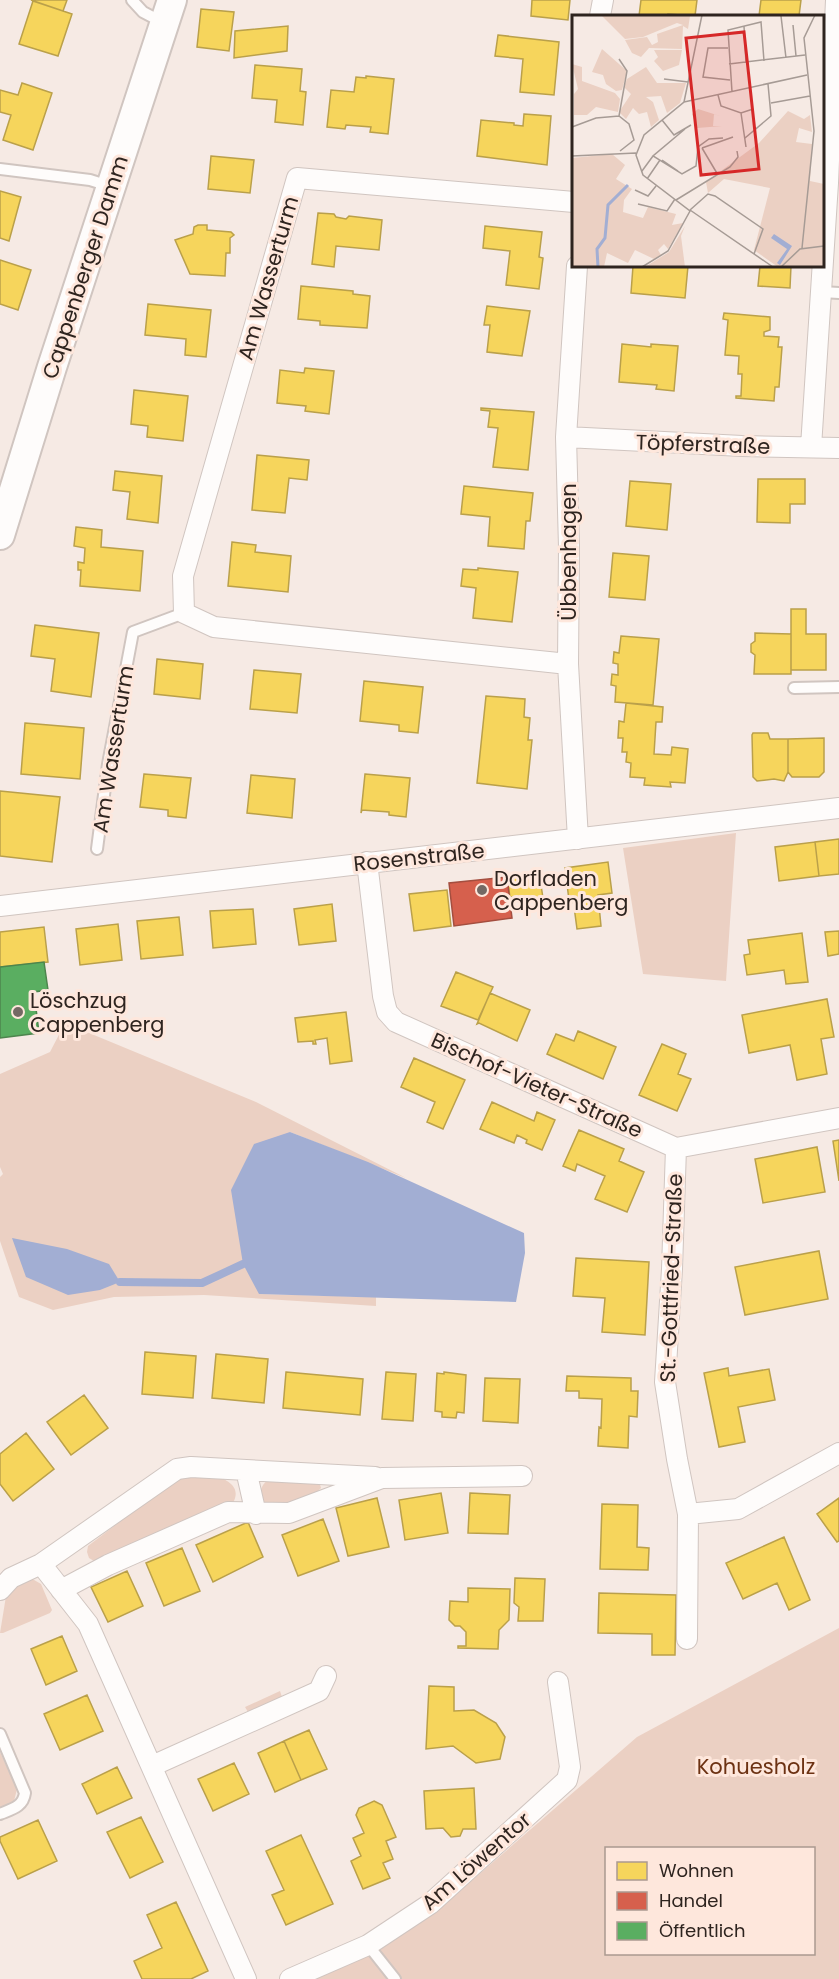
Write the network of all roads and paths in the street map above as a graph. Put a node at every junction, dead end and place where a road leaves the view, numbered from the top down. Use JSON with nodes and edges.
{"nodes":[{"id":1,"x":132,"y":0,"type":"edge"},
{"id":2,"x":603,"y":0,"type":"edge"},
{"id":3,"x":836,"y":0,"type":"edge"},
{"id":4,"x":168,"y":11,"type":"edge"},
{"id":5,"x":600,"y":15,"type":"edge"},
{"id":6,"x":837,"y":38,"type":"edge"},
{"id":7,"x":0,"y":169,"type":"edge"},
{"id":8,"x":834,"y":183,"type":"edge"},
{"id":9,"x":112,"y":186,"type":"junction"},
{"id":10,"x":572,"y":202,"type":"edge"},
{"id":11,"x":577,"y":267,"type":"edge"},
{"id":12,"x":830,"y":293,"type":"edge"},
{"id":13,"x":566,"y":437,"type":"junction"},
{"id":14,"x":811,"y":447,"type":"junction"},
{"id":15,"x":839,"y":448,"type":"edge"},
{"id":16,"x":0,"y":535,"type":"edge"},
{"id":17,"x":184,"y":613,"type":"junction"},
{"id":18,"x":568,"y":664,"type":"junction"},
{"id":19,"x":839,"y":687,"type":"edge"},
{"id":20,"x":794,"y":688,"type":"dead end"},
{"id":21,"x":839,"y":808,"type":"edge"},
{"id":22,"x":578,"y":839,"type":"junction"},
{"id":23,"x":97,"y":849,"type":"dead end"},
{"id":24,"x":367,"y":862,"type":"junction"},
{"id":25,"x":0,"y":906,"type":"edge"},
{"id":26,"x":839,"y":1118,"type":"edge"},
{"id":27,"x":676,"y":1148,"type":"junction"},
{"id":28,"x":839,"y":1453,"type":"edge"},
{"id":29,"x":246,"y":1470,"type":"junction"},
{"id":30,"x":522,"y":1476,"type":"dead end"},
{"id":31,"x":382,"y":1478,"type":"junction"},
{"id":32,"x":256,"y":1514,"type":"junction"},
{"id":33,"x":688,"y":1514,"type":"junction"},
{"id":34,"x":41,"y":1564,"type":"junction"},
{"id":35,"x":0,"y":1590,"type":"edge"},
{"id":36,"x":61,"y":1590,"type":"junction"},
{"id":37,"x":687,"y":1638,"type":"dead end"},
{"id":38,"x":326,"y":1676,"type":"dead end"},
{"id":39,"x":558,"y":1682,"type":"dead end"},
{"id":40,"x":0,"y":1734,"type":"edge"},
{"id":41,"x":152,"y":1766,"type":"junction"},
{"id":42,"x":0,"y":1814,"type":"edge"},
{"id":43,"x":368,"y":1945,"type":"junction"},
{"id":44,"x":246,"y":1979,"type":"edge"},
{"id":45,"x":290,"y":1979,"type":"edge"},
{"id":46,"x":395,"y":1979,"type":"edge"}],
"edges":[{"from":1,"to":4,"type":"lane"},
{"from":2,"to":5,"type":"street"},
{"from":3,"to":6,"type":"street"},
{"from":4,"to":9,"type":"main road","name":"Cappenberger Damm"},
{"from":6,"to":8,"type":"street"},
{"from":7,"to":9,"type":"lane"},
{"from":8,"to":12,"type":"street"},
{"from":9,"to":16,"type":"main road","name":"Cappenberger Damm"},
{"from":10,"to":17,"type":"street","name":"Am Wasserturm"},
{"from":11,"to":13,"type":"street","name":"Übbenhagen"},
{"from":12,"to":14,"type":"street"},
{"from":13,"to":14,"type":"street","name":"Töpferstraße"},
{"from":13,"to":18,"type":"street","name":"Übbenhagen"},
{"from":14,"to":15,"type":"street","name":"Töpferstraße"},
{"from":17,"to":18,"type":"street"},
{"from":17,"to":23,"type":"lane","name":"Am Wasserturm"},
{"from":18,"to":22,"type":"street","name":"Übbenhagen"},
{"from":19,"to":20,"type":"lane"},
{"from":21,"to":22,"type":"street","name":"Rosenstraße"},
{"from":22,"to":24,"type":"street","name":"Rosenstraße"},
{"from":24,"to":25,"type":"street","name":"Rosenstraße"},
{"from":24,"to":27,"type":"street","name":"Bischof-Vieter-Straße"},
{"from":26,"to":27,"type":"street"},
{"from":27,"to":33,"type":"street","name":"St.-Gottfried-Straße"},
{"from":28,"to":33,"type":"street"},
{"from":29,"to":31,"type":"street"},
{"from":29,"to":32,"type":"street"},
{"from":29,"to":34,"type":"street"},
{"from":30,"to":31,"type":"street"},
{"from":31,"to":32,"type":"street"},
{"from":32,"to":36,"type":"street"},
{"from":33,"to":37,"type":"street","name":"St.-Gottfried-Straße"},
{"from":34,"to":35,"type":"street"},
{"from":34,"to":36,"type":"street"},
{"from":36,"to":41,"type":"street"},
{"from":38,"to":41,"type":"street"},
{"from":39,"to":43,"type":"street","name":"Am Löwentor"},
{"from":40,"to":42,"type":"lane"},
{"from":41,"to":44,"type":"street"},
{"from":43,"to":45,"type":"street","name":"Am Löwentor"},
{"from":43,"to":46,"type":"lane"}]}
